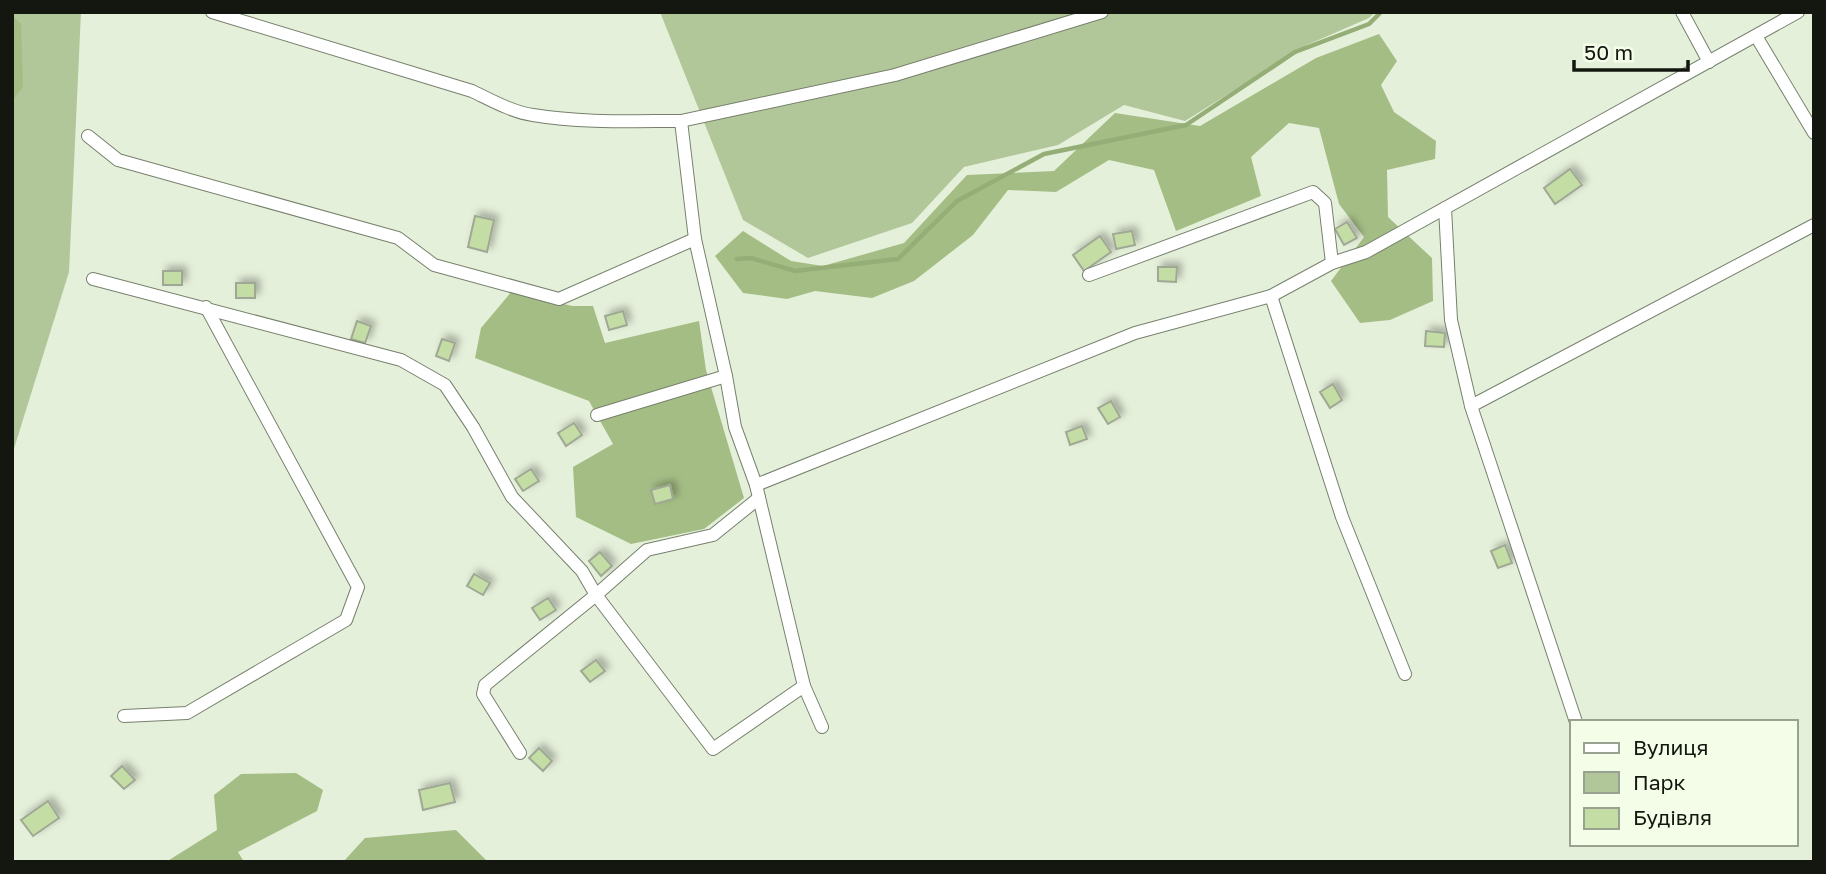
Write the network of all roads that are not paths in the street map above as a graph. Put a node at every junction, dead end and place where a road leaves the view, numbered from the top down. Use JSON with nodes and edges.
{"nodes":[{"id":1,"x":212,"y":12,"type":"edge"},
{"id":2,"x":1102,"y":12,"type":"edge"},
{"id":3,"x":1682,"y":12,"type":"edge"},
{"id":4,"x":1798,"y":12,"type":"edge"},
{"id":5,"x":1756,"y":36,"type":"junction"},
{"id":6,"x":1709,"y":62,"type":"junction"},
{"id":7,"x":681,"y":121,"type":"junction"},
{"id":8,"x":1814,"y":133,"type":"edge"},
{"id":9,"x":88,"y":136,"type":"dead end"},
{"id":10,"x":1445,"y":208,"type":"junction"},
{"id":11,"x":1814,"y":225,"type":"edge"},
{"id":12,"x":695,"y":239,"type":"junction"},
{"id":13,"x":1332,"y":262,"type":"junction"},
{"id":14,"x":1089,"y":275,"type":"dead end"},
{"id":15,"x":93,"y":279,"type":"dead end"},
{"id":16,"x":1270,"y":296,"type":"junction"},
{"id":17,"x":206,"y":307,"type":"junction"},
{"id":18,"x":726,"y":376,"type":"junction"},
{"id":19,"x":1471,"y":406,"type":"junction"},
{"id":20,"x":597,"y":415,"type":"dead end"},
{"id":21,"x":758,"y":491,"type":"junction"},
{"id":22,"x":596,"y":596,"type":"junction"},
{"id":23,"x":1405,"y":674,"type":"dead end"},
{"id":24,"x":804,"y":686,"type":"junction"},
{"id":25,"x":124,"y":716,"type":"dead end"},
{"id":26,"x":1575,"y":720,"type":"edge"},
{"id":27,"x":822,"y":727,"type":"dead end"},
{"id":28,"x":520,"y":753,"type":"dead end"}],
"edges":[{"from":1,"to":7,"type":"street"},
{"from":2,"to":7,"type":"street"},
{"from":3,"to":6,"type":"street"},
{"from":4,"to":5,"type":"street"},
{"from":5,"to":6,"type":"street"},
{"from":5,"to":8,"type":"street"},
{"from":6,"to":10,"type":"street"},
{"from":7,"to":12,"type":"street"},
{"from":9,"to":12,"type":"street"},
{"from":10,"to":13,"type":"street"},
{"from":10,"to":19,"type":"street"},
{"from":11,"to":19,"type":"street"},
{"from":12,"to":18,"type":"street"},
{"from":13,"to":14,"type":"street"},
{"from":13,"to":16,"type":"street"},
{"from":15,"to":17,"type":"street"},
{"from":16,"to":21,"type":"street"},
{"from":16,"to":23,"type":"street"},
{"from":17,"to":22,"type":"street"},
{"from":17,"to":25,"type":"street"},
{"from":18,"to":20,"type":"street"},
{"from":18,"to":21,"type":"street"},
{"from":19,"to":26,"type":"street"},
{"from":21,"to":22,"type":"street"},
{"from":21,"to":24,"type":"street"},
{"from":22,"to":24,"type":"street"},
{"from":22,"to":28,"type":"street"},
{"from":24,"to":27,"type":"street"}]}
